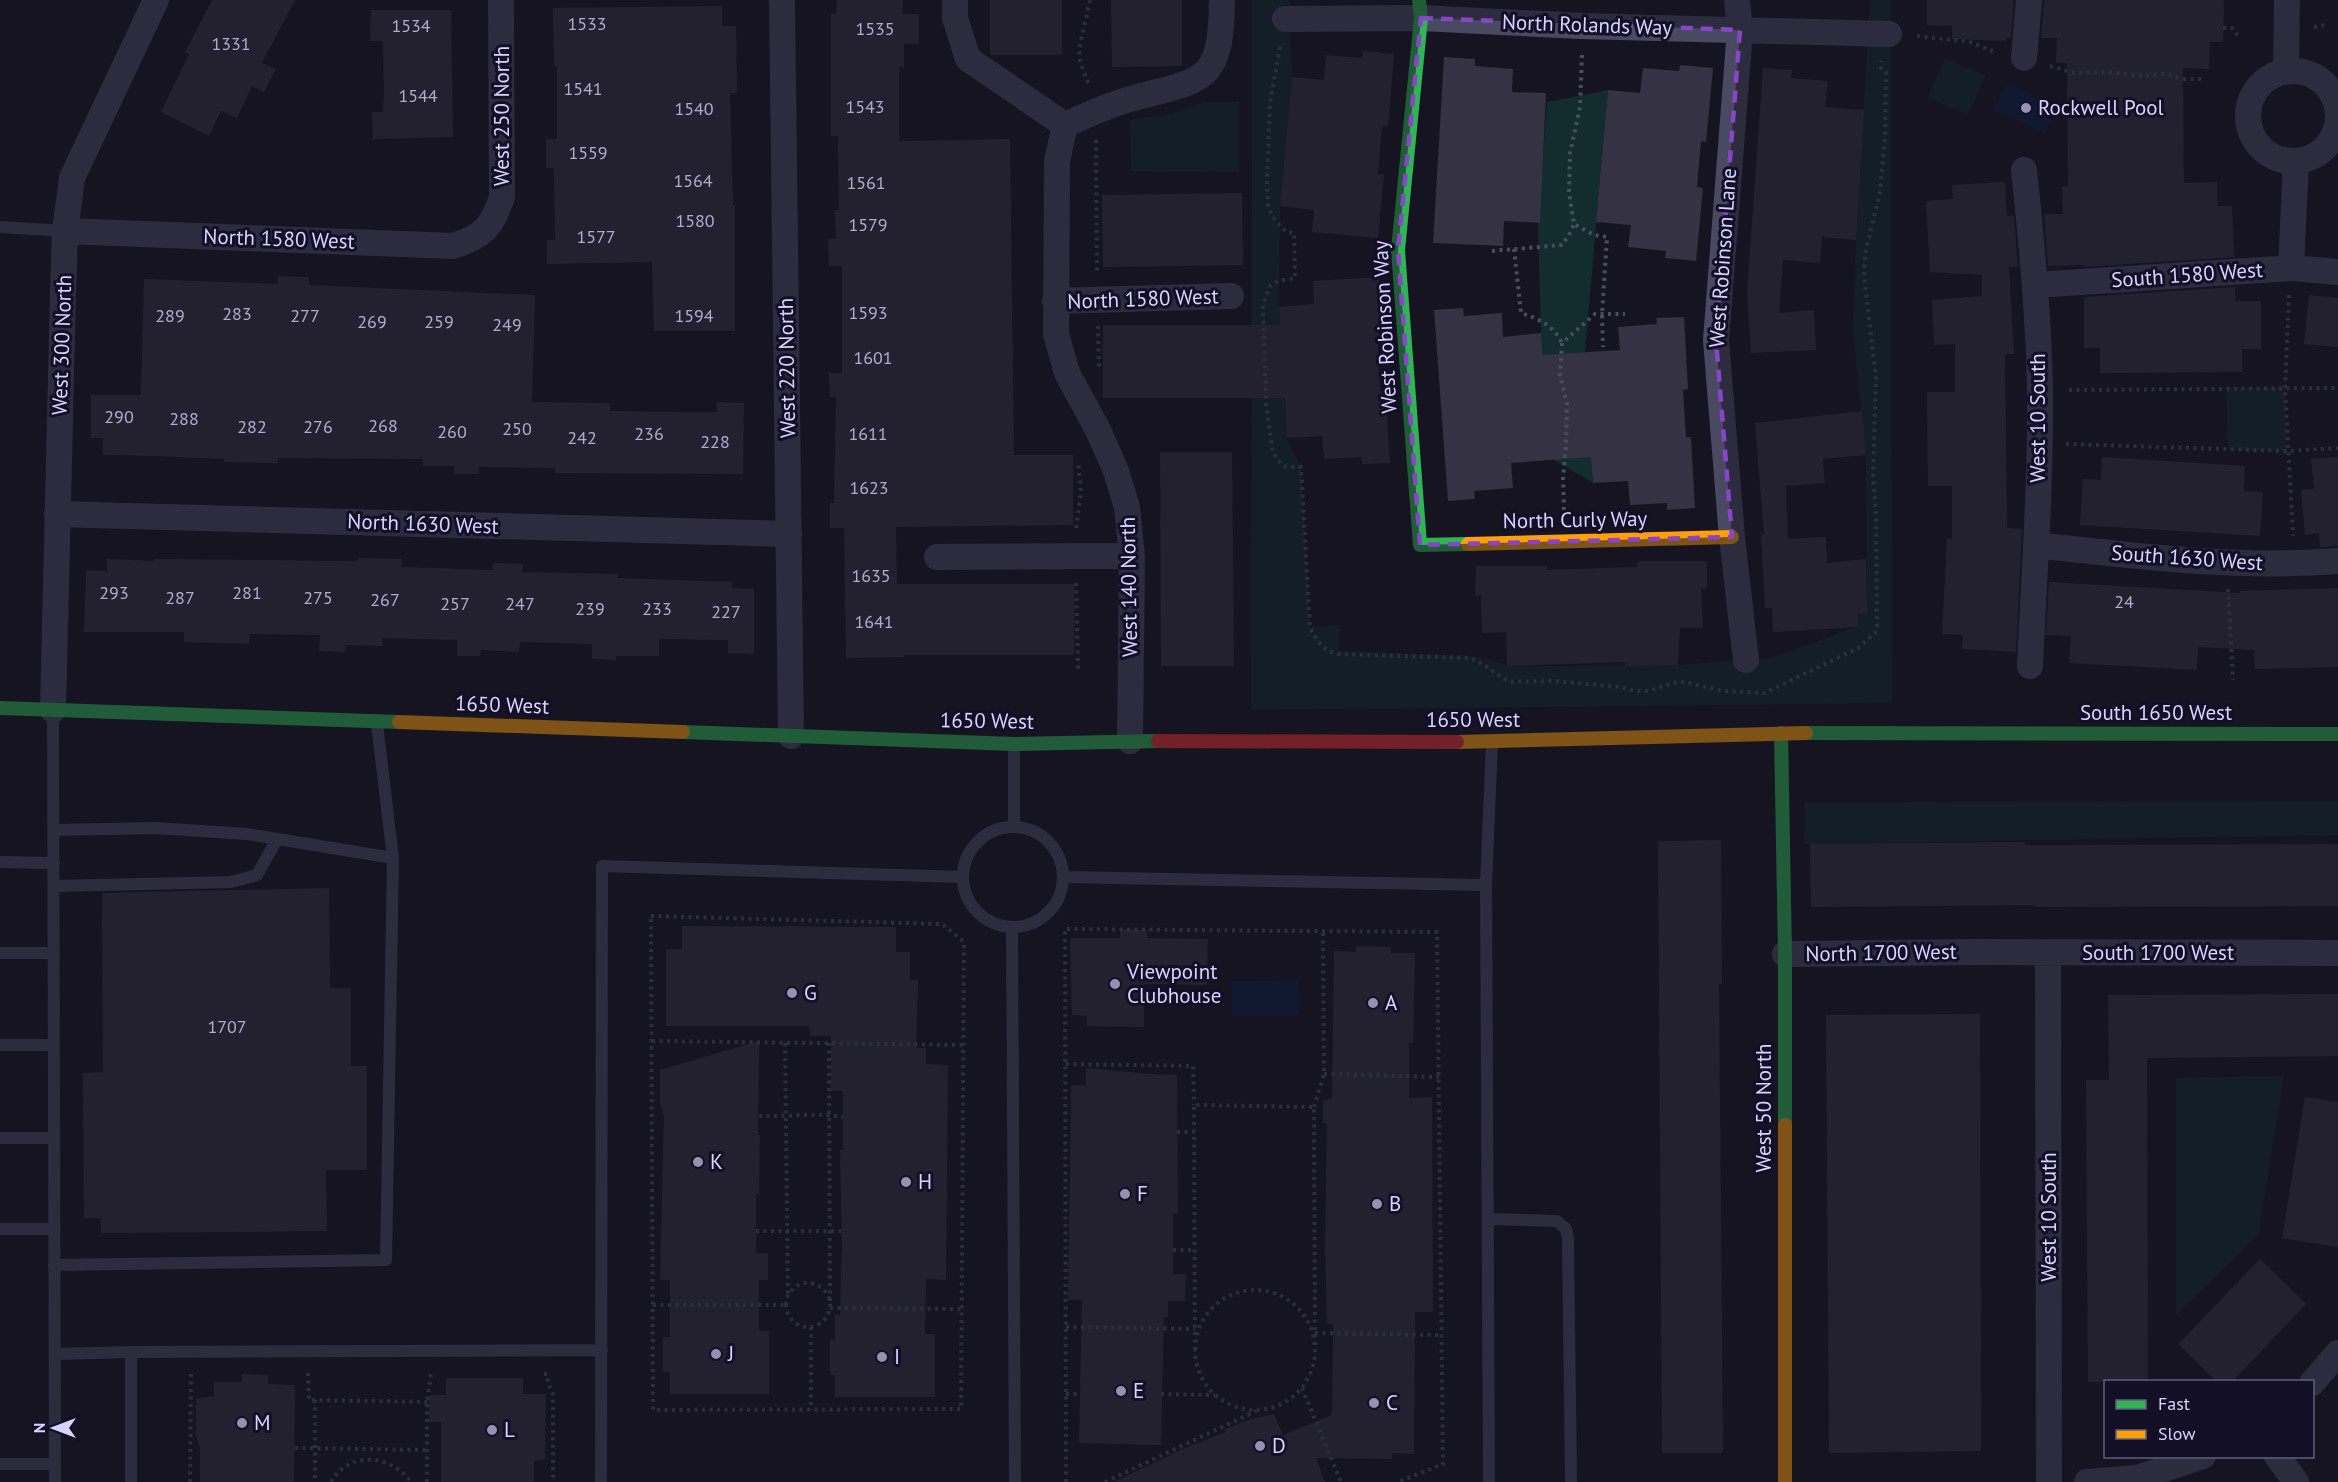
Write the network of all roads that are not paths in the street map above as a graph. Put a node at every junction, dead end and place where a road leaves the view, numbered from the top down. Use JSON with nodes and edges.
{"nodes":[{"id":1,"x":156,"y":0,"type":"edge"},
{"id":2,"x":501,"y":0,"type":"edge"},
{"id":3,"x":782,"y":0,"type":"edge"},
{"id":4,"x":955,"y":0,"type":"edge"},
{"id":5,"x":1222,"y":0,"type":"edge"},
{"id":6,"x":1737,"y":0,"type":"edge"},
{"id":7,"x":2029,"y":0,"type":"edge"},
{"id":8,"x":2287,"y":0,"type":"edge"},
{"id":9,"x":1420,"y":9,"type":"edge"},
{"id":10,"x":1285,"y":19,"type":"road end"},
{"id":11,"x":1740,"y":30,"type":"junction"},
{"id":12,"x":1884,"y":34,"type":"road end"},
{"id":13,"x":2025,"y":58,"type":"road end"},
{"id":14,"x":2286,"y":71,"type":"junction"},
{"id":15,"x":2335,"y":94,"type":"edge"},
{"id":16,"x":1065,"y":125,"type":"junction"},
{"id":17,"x":2336,"y":135,"type":"edge"},
{"id":18,"x":2296,"y":161,"type":"junction"},
{"id":19,"x":2025,"y":170,"type":"dead end"},
{"id":20,"x":0,"y":227,"type":"edge"},
{"id":21,"x":488,"y":229,"type":"joint"},
{"id":22,"x":65,"y":231,"type":"junction"},
{"id":23,"x":2291,"y":268,"type":"junction"},
{"id":24,"x":2338,"y":272,"type":"edge"},
{"id":25,"x":2036,"y":285,"type":"junction"},
{"id":26,"x":1231,"y":296,"type":"dead end"},
{"id":27,"x":1055,"y":301,"type":"junction"},
{"id":28,"x":57,"y":514,"type":"junction"},
{"id":29,"x":789,"y":534,"type":"junction"},
{"id":30,"x":1732,"y":537,"type":"junction"},
{"id":31,"x":1420,"y":545,"type":"joint"},
{"id":32,"x":2036,"y":545,"type":"junction"},
{"id":33,"x":1132,"y":556,"type":"junction"},
{"id":34,"x":936,"y":557,"type":"dead end"},
{"id":35,"x":2338,"y":561,"type":"edge"},
{"id":36,"x":1746,"y":660,"type":"dead end"},
{"id":37,"x":2030,"y":666,"type":"dead end"},
{"id":38,"x":0,"y":708,"type":"edge"},
{"id":39,"x":53,"y":710,"type":"junction"},
{"id":40,"x":376,"y":721,"type":"junction"},
{"id":41,"x":1781,"y":733,"type":"junction"},
{"id":42,"x":1974,"y":734,"type":"joint"},
{"id":43,"x":2338,"y":734,"type":"edge"},
{"id":44,"x":791,"y":736,"type":"junction"},
{"id":45,"x":1130,"y":741,"type":"junction"},
{"id":46,"x":1492,"y":742,"type":"junction"},
{"id":47,"x":1014,"y":744,"type":"junction"},
{"id":48,"x":1014,"y":827,"type":"junction"},
{"id":49,"x":54,"y":830,"type":"junction"},
{"id":50,"x":277,"y":839,"type":"junction"},
{"id":51,"x":393,"y":858,"type":"junction"},
{"id":52,"x":0,"y":862,"type":"edge"},
{"id":53,"x":54,"y":863,"type":"junction"},
{"id":54,"x":963,"y":877,"type":"junction"},
{"id":55,"x":1064,"y":877,"type":"junction"},
{"id":56,"x":1486,"y":885,"type":"junction"},
{"id":57,"x":54,"y":886,"type":"junction"},
{"id":58,"x":1012,"y":927,"type":"junction"},
{"id":59,"x":1978,"y":952,"type":"joint"},
{"id":60,"x":0,"y":953,"type":"edge"},
{"id":61,"x":54,"y":953,"type":"junction"},
{"id":62,"x":2048,"y":953,"type":"junction"},
{"id":63,"x":2338,"y":953,"type":"edge"},
{"id":64,"x":1785,"y":954,"type":"junction"},
{"id":65,"x":0,"y":1045,"type":"edge"},
{"id":66,"x":54,"y":1045,"type":"junction"},
{"id":67,"x":0,"y":1138,"type":"edge"},
{"id":68,"x":54,"y":1138,"type":"junction"},
{"id":69,"x":1488,"y":1220,"type":"junction"},
{"id":70,"x":0,"y":1229,"type":"edge"},
{"id":71,"x":54,"y":1229,"type":"junction"},
{"id":72,"x":54,"y":1265,"type":"junction"},
{"id":73,"x":602,"y":1350,"type":"junction"},
{"id":74,"x":131,"y":1352,"type":"junction"},
{"id":75,"x":2338,"y":1353,"type":"edge"},
{"id":76,"x":55,"y":1354,"type":"junction"},
{"id":77,"x":2314,"y":1382,"type":"edge"},
{"id":78,"x":2197,"y":1458,"type":"edge"},
{"id":79,"x":2278,"y":1458,"type":"edge"},
{"id":80,"x":0,"y":1464,"type":"edge"},
{"id":81,"x":55,"y":1464,"type":"junction"},
{"id":82,"x":55,"y":1482,"type":"edge"},
{"id":83,"x":131,"y":1482,"type":"edge"},
{"id":84,"x":601,"y":1482,"type":"edge"},
{"id":85,"x":1014,"y":1482,"type":"edge"},
{"id":86,"x":1490,"y":1482,"type":"edge"},
{"id":87,"x":1571,"y":1482,"type":"edge"},
{"id":88,"x":1785,"y":1482,"type":"edge"},
{"id":89,"x":2049,"y":1482,"type":"edge"},
{"id":90,"x":2087,"y":1482,"type":"edge"},
{"id":91,"x":2296,"y":1482,"type":"edge"}],
"edges":[{"from":1,"to":22,"type":"street","name":"West 300 North"},
{"from":2,"to":21,"type":"street","name":"West 250 North"},
{"from":3,"to":29,"type":"street","name":"West 220 North"},
{"from":4,"to":16,"type":"street"},
{"from":5,"to":16,"type":"street"},
{"from":6,"to":11,"type":"street","name":"West Robinson Lane"},
{"from":7,"to":13,"type":"street"},
{"from":8,"to":14,"type":"street"},
{"from":9,"to":10,"type":"street","name":"North Rolands Way"},
{"from":9,"to":11,"type":"street","name":"North Rolands Way"},
{"from":9,"to":31,"type":"street","name":"West Robinson Way"},
{"from":11,"to":12,"type":"street","name":"North Rolands Way"},
{"from":11,"to":30,"type":"street","name":"West Robinson Lane"},
{"from":14,"to":15,"type":"street"},
{"from":14,"to":18,"type":"street"},
{"from":15,"to":17,"type":"street"},
{"from":16,"to":27,"type":"street","name":"West 140 North"},
{"from":17,"to":18,"type":"street"},
{"from":18,"to":23,"type":"street"},
{"from":19,"to":25,"type":"street","name":"West 10 South"},
{"from":20,"to":22,"type":"lane"},
{"from":21,"to":22,"type":"street","name":"North 1580 West"},
{"from":22,"to":28,"type":"street","name":"West 300 North"},
{"from":23,"to":24,"type":"street","name":"South 1580 West"},
{"from":23,"to":25,"type":"street","name":"South 1580 West"},
{"from":25,"to":32,"type":"street","name":"West 10 South"},
{"from":26,"to":27,"type":"street","name":"North 1580 West"},
{"from":27,"to":33,"type":"street","name":"West 140 North"},
{"from":28,"to":29,"type":"street","name":"North 1630 West"},
{"from":28,"to":39,"type":"street","name":"West 300 North"},
{"from":29,"to":44,"type":"street","name":"West 220 North"},
{"from":30,"to":31,"type":"street","name":"North Curly Way"},
{"from":30,"to":36,"type":"street","name":"West Robinson Lane"},
{"from":32,"to":35,"type":"street","name":"South 1630 West"},
{"from":32,"to":37,"type":"street","name":"West 10 South"},
{"from":33,"to":34,"type":"street"},
{"from":33,"to":45,"type":"street","name":"West 140 North"},
{"from":38,"to":39,"type":"street","name":"1650 West"},
{"from":39,"to":40,"type":"street","name":"1650 West"},
{"from":39,"to":49,"type":"lane"},
{"from":40,"to":44,"type":"street","name":"1650 West"},
{"from":40,"to":51,"type":"lane"},
{"from":41,"to":42,"type":"street","name":"1650 West"},
{"from":41,"to":46,"type":"street","name":"1650 West"},
{"from":41,"to":64,"type":"street","name":"West 50 North"},
{"from":42,"to":43,"type":"street","name":"South 1650 West"},
{"from":44,"to":47,"type":"street","name":"1650 West"},
{"from":45,"to":46,"type":"street","name":"1650 West"},
{"from":45,"to":47,"type":"street","name":"1650 West"},
{"from":46,"to":56,"type":"lane"},
{"from":47,"to":48,"type":"lane"},
{"from":48,"to":54,"type":"lane"},
{"from":48,"to":55,"type":"lane"},
{"from":49,"to":50,"type":"lane"},
{"from":49,"to":53,"type":"lane"},
{"from":50,"to":51,"type":"lane"},
{"from":50,"to":57,"type":"lane"},
{"from":51,"to":72,"type":"lane"},
{"from":52,"to":53,"type":"lane"},
{"from":53,"to":57,"type":"lane"},
{"from":54,"to":58,"type":"lane"},
{"from":54,"to":73,"type":"lane"},
{"from":55,"to":56,"type":"lane"},
{"from":55,"to":58,"type":"lane"},
{"from":56,"to":69,"type":"lane"},
{"from":57,"to":61,"type":"lane"},
{"from":58,"to":85,"type":"lane"},
{"from":59,"to":62,"type":"street","name":"South 1700 West"},
{"from":59,"to":64,"type":"street","name":"North 1700 West"},
{"from":60,"to":61,"type":"lane"},
{"from":61,"to":66,"type":"lane"},
{"from":62,"to":63,"type":"street","name":"South 1700 West"},
{"from":62,"to":89,"type":"street","name":"West 10 South"},
{"from":64,"to":88,"type":"street","name":"West 50 North"},
{"from":65,"to":66,"type":"lane"},
{"from":66,"to":68,"type":"lane"},
{"from":67,"to":68,"type":"lane"},
{"from":68,"to":71,"type":"lane"},
{"from":69,"to":86,"type":"lane"},
{"from":69,"to":87,"type":"lane"},
{"from":70,"to":71,"type":"lane"},
{"from":71,"to":72,"type":"lane"},
{"from":72,"to":76,"type":"lane"},
{"from":73,"to":74,"type":"lane"},
{"from":73,"to":84,"type":"lane"},
{"from":74,"to":76,"type":"lane"},
{"from":74,"to":83,"type":"lane"},
{"from":75,"to":77,"type":"street"},
{"from":76,"to":81,"type":"lane"},
{"from":78,"to":90,"type":"street"},
{"from":79,"to":91,"type":"street"},
{"from":80,"to":81,"type":"lane"},
{"from":81,"to":82,"type":"lane"}]}
